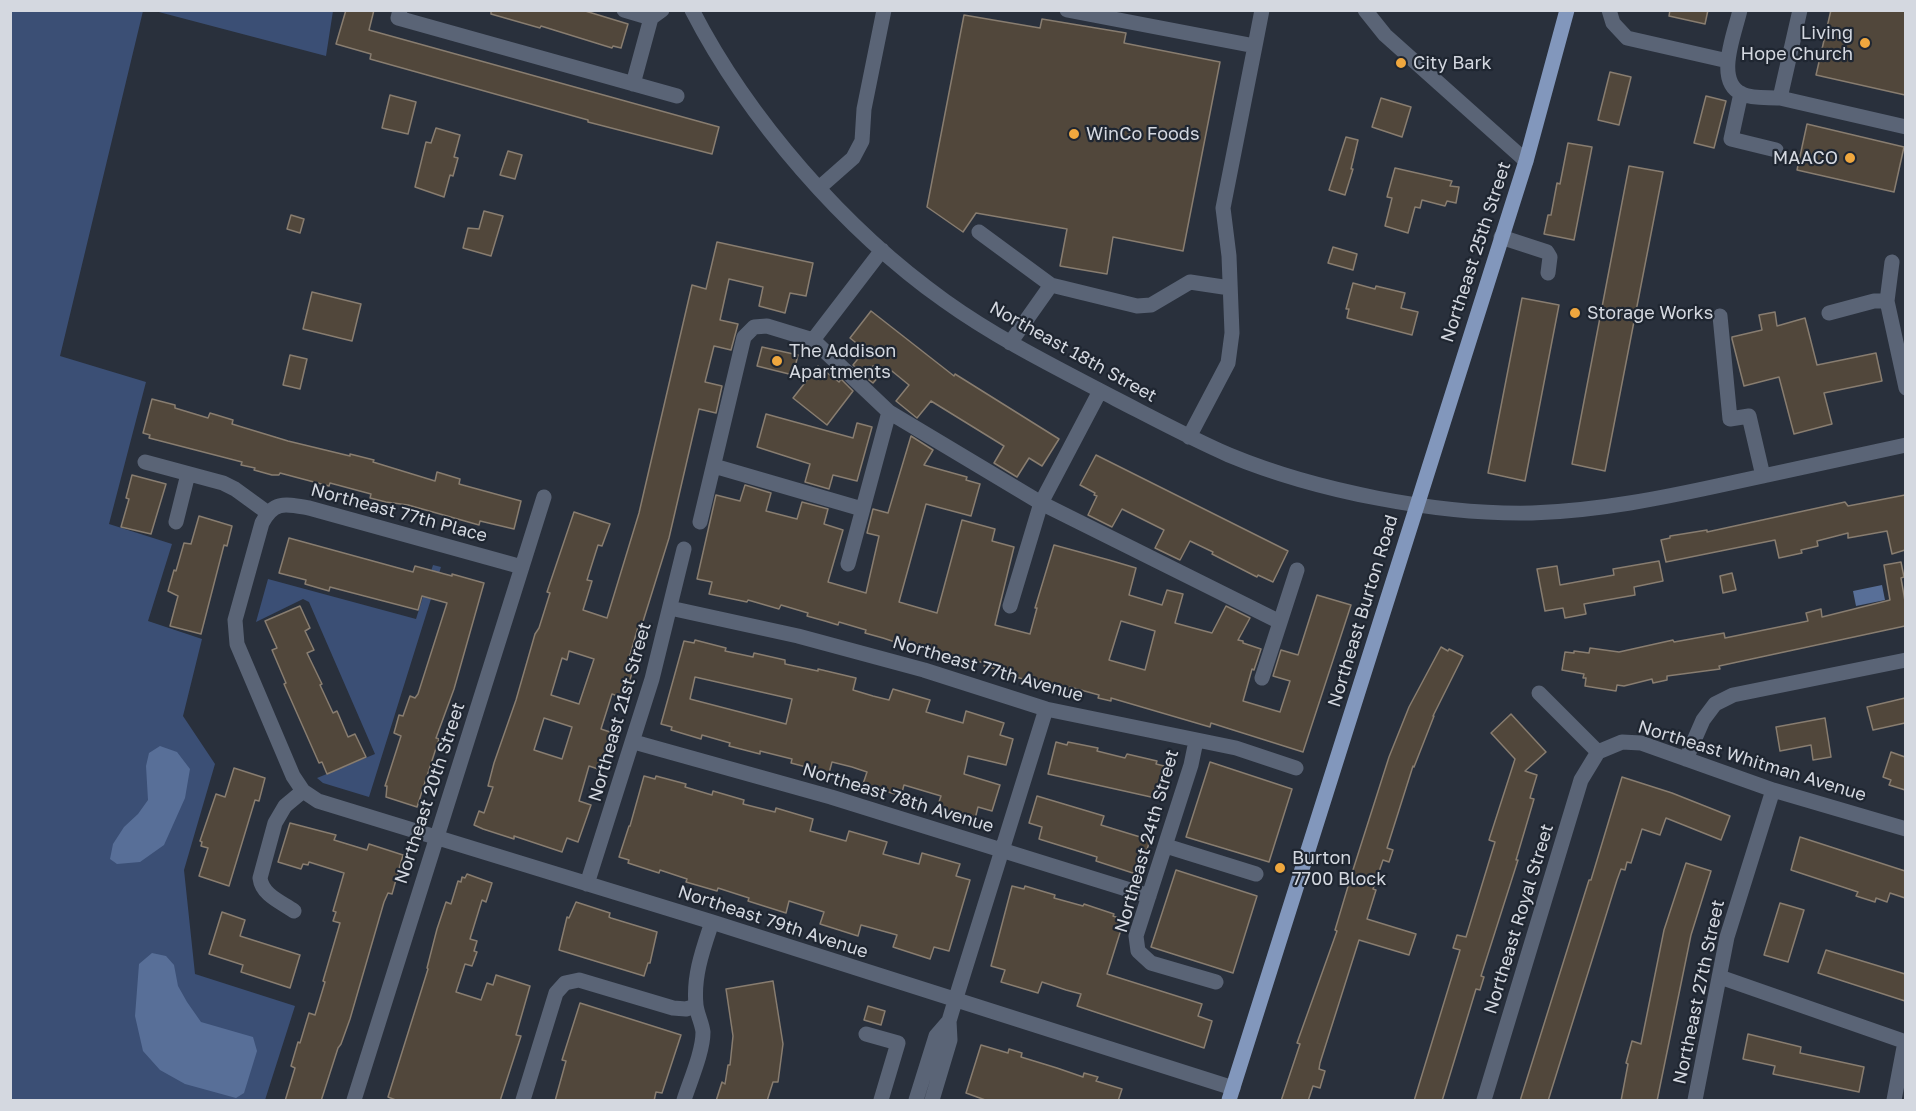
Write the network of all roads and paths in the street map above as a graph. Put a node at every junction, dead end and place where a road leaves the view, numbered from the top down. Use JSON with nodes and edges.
{"nodes":[{"id":1,"x":400,"y":10,"type":"edge"},
{"id":2,"x":624,"y":10,"type":"edge"},
{"id":3,"x":692,"y":10,"type":"edge"},
{"id":4,"x":884,"y":10,"type":"edge"},
{"id":5,"x":1067,"y":10,"type":"edge"},
{"id":6,"x":1262,"y":10,"type":"edge"},
{"id":7,"x":1365,"y":10,"type":"edge"},
{"id":8,"x":1567,"y":10,"type":"edge"},
{"id":9,"x":1609,"y":10,"type":"edge"},
{"id":10,"x":1740,"y":10,"type":"edge"},
{"id":11,"x":1800,"y":10,"type":"edge"},
{"id":12,"x":656,"y":14,"type":"edge"},
{"id":13,"x":1255,"y":46,"type":"junction"},
{"id":14,"x":1728,"y":61,"type":"junction"},
{"id":15,"x":633,"y":84,"type":"junction"},
{"id":16,"x":1741,"y":93,"type":"junction"},
{"id":17,"x":677,"y":96,"type":"dead end"},
{"id":18,"x":1780,"y":98,"type":"junction"},
{"id":19,"x":1905,"y":127,"type":"edge"},
{"id":20,"x":1776,"y":150,"type":"dead end"},
{"id":21,"x":1526,"y":161,"type":"junction"},
{"id":22,"x":819,"y":188,"type":"junction"},
{"id":23,"x":979,"y":232,"type":"dead end"},
{"id":24,"x":1501,"y":237,"type":"junction"},
{"id":25,"x":882,"y":250,"type":"junction"},
{"id":26,"x":1892,"y":262,"type":"dead end"},
{"id":27,"x":1548,"y":273,"type":"dead end"},
{"id":28,"x":1051,"y":285,"type":"junction"},
{"id":29,"x":1230,"y":288,"type":"junction"},
{"id":30,"x":1887,"y":301,"type":"junction"},
{"id":31,"x":1828,"y":313,"type":"dead end"},
{"id":32,"x":1720,"y":316,"type":"dead end"},
{"id":33,"x":813,"y":340,"type":"junction"},
{"id":34,"x":1010,"y":343,"type":"junction"},
{"id":35,"x":1905,"y":381,"type":"edge"},
{"id":36,"x":1100,"y":391,"type":"junction"},
{"id":37,"x":889,"y":412,"type":"junction"},
{"id":38,"x":1189,"y":437,"type":"junction"},
{"id":39,"x":1905,"y":445,"type":"edge"},
{"id":40,"x":145,"y":462,"type":"dead end"},
{"id":41,"x":714,"y":466,"type":"junction"},
{"id":42,"x":188,"y":474,"type":"junction"},
{"id":43,"x":1763,"y":476,"type":"junction"},
{"id":44,"x":544,"y":497,"type":"dead end"},
{"id":45,"x":1041,"y":503,"type":"junction"},
{"id":46,"x":1416,"y":504,"type":"junction"},
{"id":47,"x":862,"y":509,"type":"junction"},
{"id":48,"x":268,"y":513,"type":"junction"},
{"id":49,"x":176,"y":522,"type":"dead end"},
{"id":50,"x":700,"y":522,"type":"dead end"},
{"id":51,"x":684,"y":549,"type":"dead end"},
{"id":52,"x":848,"y":564,"type":"dead end"},
{"id":53,"x":522,"y":567,"type":"junction"},
{"id":54,"x":1297,"y":570,"type":"dead end"},
{"id":55,"x":1010,"y":606,"type":"dead end"},
{"id":56,"x":670,"y":608,"type":"junction"},
{"id":57,"x":1280,"y":622,"type":"junction"},
{"id":58,"x":1905,"y":660,"type":"edge"},
{"id":59,"x":1262,"y":678,"type":"dead end"},
{"id":60,"x":1539,"y":693,"type":"dead end"},
{"id":61,"x":1046,"y":709,"type":"junction"},
{"id":62,"x":1196,"y":741,"type":"junction"},
{"id":63,"x":633,"y":742,"type":"junction"},
{"id":64,"x":1598,"y":752,"type":"junction"},
{"id":65,"x":1686,"y":759,"type":"junction"},
{"id":66,"x":1296,"y":768,"type":"dead end"},
{"id":67,"x":1773,"y":790,"type":"junction"},
{"id":68,"x":303,"y":791,"type":"junction"},
{"id":69,"x":1905,"y":829,"type":"edge"},
{"id":70,"x":436,"y":838,"type":"junction"},
{"id":71,"x":1166,"y":846,"type":"junction"},
{"id":72,"x":1002,"y":850,"type":"junction"},
{"id":73,"x":1256,"y":874,"type":"dead end"},
{"id":74,"x":587,"y":884,"type":"junction"},
{"id":75,"x":1149,"y":896,"type":"junction"},
{"id":76,"x":294,"y":911,"type":"dead end"},
{"id":77,"x":712,"y":922,"type":"junction"},
{"id":78,"x":1720,"y":976,"type":"junction"},
{"id":79,"x":1216,"y":982,"type":"dead end"},
{"id":80,"x":955,"y":1000,"type":"junction"},
{"id":81,"x":696,"y":1006,"type":"junction"},
{"id":82,"x":949,"y":1021,"type":"junction"},
{"id":83,"x":866,"y":1034,"type":"dead end"},
{"id":84,"x":1905,"y":1042,"type":"edge"},
{"id":85,"x":1231,"y":1094,"type":"edge"},
{"id":86,"x":354,"y":1101,"type":"edge"},
{"id":87,"x":523,"y":1101,"type":"edge"},
{"id":88,"x":684,"y":1101,"type":"edge"},
{"id":89,"x":881,"y":1101,"type":"edge"},
{"id":90,"x":916,"y":1101,"type":"edge"},
{"id":91,"x":932,"y":1101,"type":"edge"},
{"id":92,"x":1484,"y":1101,"type":"edge"},
{"id":93,"x":1695,"y":1101,"type":"edge"},
{"id":94,"x":1894,"y":1101,"type":"edge"}],
"edges":[{"from":1,"to":15,"type":"street"},
{"from":2,"to":12,"type":"street"},
{"from":3,"to":22,"type":"street","name":"Northeast 18th Street"},
{"from":4,"to":22,"type":"street"},
{"from":5,"to":13,"type":"street"},
{"from":6,"to":13,"type":"street"},
{"from":7,"to":21,"type":"street"},
{"from":8,"to":21,"type":"main road","name":"Northeast 25th Street"},
{"from":9,"to":14,"type":"street"},
{"from":10,"to":14,"type":"street"},
{"from":11,"to":18,"type":"street"},
{"from":12,"to":15,"type":"street"},
{"from":13,"to":29,"type":"street"},
{"from":14,"to":16,"type":"street"},
{"from":15,"to":17,"type":"street"},
{"from":16,"to":18,"type":"street"},
{"from":16,"to":20,"type":"street"},
{"from":18,"to":19,"type":"street"},
{"from":21,"to":24,"type":"main road","name":"Northeast 25th Street"},
{"from":22,"to":25,"type":"street","name":"Northeast 18th Street"},
{"from":23,"to":28,"type":"street"},
{"from":24,"to":27,"type":"street"},
{"from":24,"to":46,"type":"main road","name":"Northeast 25th Street"},
{"from":25,"to":33,"type":"street"},
{"from":25,"to":34,"type":"street","name":"Northeast 18th Street"},
{"from":26,"to":30,"type":"street"},
{"from":28,"to":29,"type":"street"},
{"from":28,"to":34,"type":"street"},
{"from":29,"to":38,"type":"street"},
{"from":30,"to":31,"type":"street"},
{"from":30,"to":35,"type":"street"},
{"from":32,"to":43,"type":"street"},
{"from":33,"to":37,"type":"street"},
{"from":33,"to":41,"type":"street"},
{"from":34,"to":36,"type":"street","name":"Northeast 18th Street"},
{"from":36,"to":38,"type":"street","name":"Northeast 18th Street"},
{"from":36,"to":45,"type":"street"},
{"from":37,"to":45,"type":"street"},
{"from":37,"to":47,"type":"street"},
{"from":38,"to":46,"type":"street","name":"Northeast 18th Street"},
{"from":39,"to":43,"type":"street","name":"Northeast Burton Road"},
{"from":40,"to":42,"type":"street"},
{"from":41,"to":47,"type":"street"},
{"from":41,"to":50,"type":"street"},
{"from":42,"to":48,"type":"street"},
{"from":42,"to":49,"type":"street"},
{"from":43,"to":46,"type":"street","name":"Northeast Burton Road"},
{"from":44,"to":53,"type":"street","name":"Northeast 20th Street"},
{"from":45,"to":55,"type":"street"},
{"from":45,"to":57,"type":"street"},
{"from":46,"to":85,"type":"main road","name":"Northeast Burton Road"},
{"from":47,"to":52,"type":"street"},
{"from":48,"to":53,"type":"street","name":"Northeast 77th Place"},
{"from":48,"to":68,"type":"street"},
{"from":51,"to":56,"type":"street","name":"Northeast 21st Street"},
{"from":53,"to":70,"type":"street","name":"Northeast 20th Street"},
{"from":54,"to":57,"type":"street"},
{"from":56,"to":61,"type":"street","name":"Northeast 77th Avenue"},
{"from":56,"to":63,"type":"street","name":"Northeast 21st Street"},
{"from":57,"to":59,"type":"street"},
{"from":58,"to":65,"type":"street"},
{"from":60,"to":64,"type":"street"},
{"from":61,"to":62,"type":"street","name":"Northeast 77th Avenue"},
{"from":61,"to":72,"type":"street"},
{"from":62,"to":66,"type":"street","name":"Northeast 77th Avenue"},
{"from":62,"to":71,"type":"street","name":"Northeast 24th Street"},
{"from":63,"to":72,"type":"street","name":"Northeast 78th Avenue"},
{"from":63,"to":74,"type":"street","name":"Northeast 21st Street"},
{"from":64,"to":65,"type":"street","name":"Northeast Whitman Avenue"},
{"from":64,"to":92,"type":"street","name":"Northeast Royal Street"},
{"from":65,"to":67,"type":"street","name":"Northeast Whitman Avenue"},
{"from":67,"to":69,"type":"street","name":"Northeast Whitman Avenue"},
{"from":67,"to":78,"type":"street","name":"Northeast 27th Street"},
{"from":68,"to":70,"type":"street","name":"Northeast 79th Avenue"},
{"from":68,"to":76,"type":"street"},
{"from":70,"to":74,"type":"street","name":"Northeast 79th Avenue"},
{"from":70,"to":86,"type":"street","name":"Northeast 20th Street"},
{"from":71,"to":73,"type":"street"},
{"from":71,"to":75,"type":"street","name":"Northeast 24th Street"},
{"from":72,"to":75,"type":"street","name":"Northeast 78th Avenue"},
{"from":72,"to":80,"type":"street"},
{"from":74,"to":77,"type":"street","name":"Northeast 79th Avenue"},
{"from":75,"to":79,"type":"street","name":"Northeast 24th Street"},
{"from":77,"to":80,"type":"street","name":"Northeast 79th Avenue"},
{"from":77,"to":81,"type":"street"},
{"from":78,"to":84,"type":"street"},
{"from":78,"to":93,"type":"street","name":"Northeast 27th Street"},
{"from":80,"to":82,"type":"street"},
{"from":80,"to":85,"type":"street","name":"Northeast 79th Avenue"},
{"from":81,"to":87,"type":"street"},
{"from":81,"to":88,"type":"street"},
{"from":82,"to":90,"type":"street"},
{"from":82,"to":91,"type":"street"},
{"from":83,"to":89,"type":"street"},
{"from":84,"to":94,"type":"street"}]}
